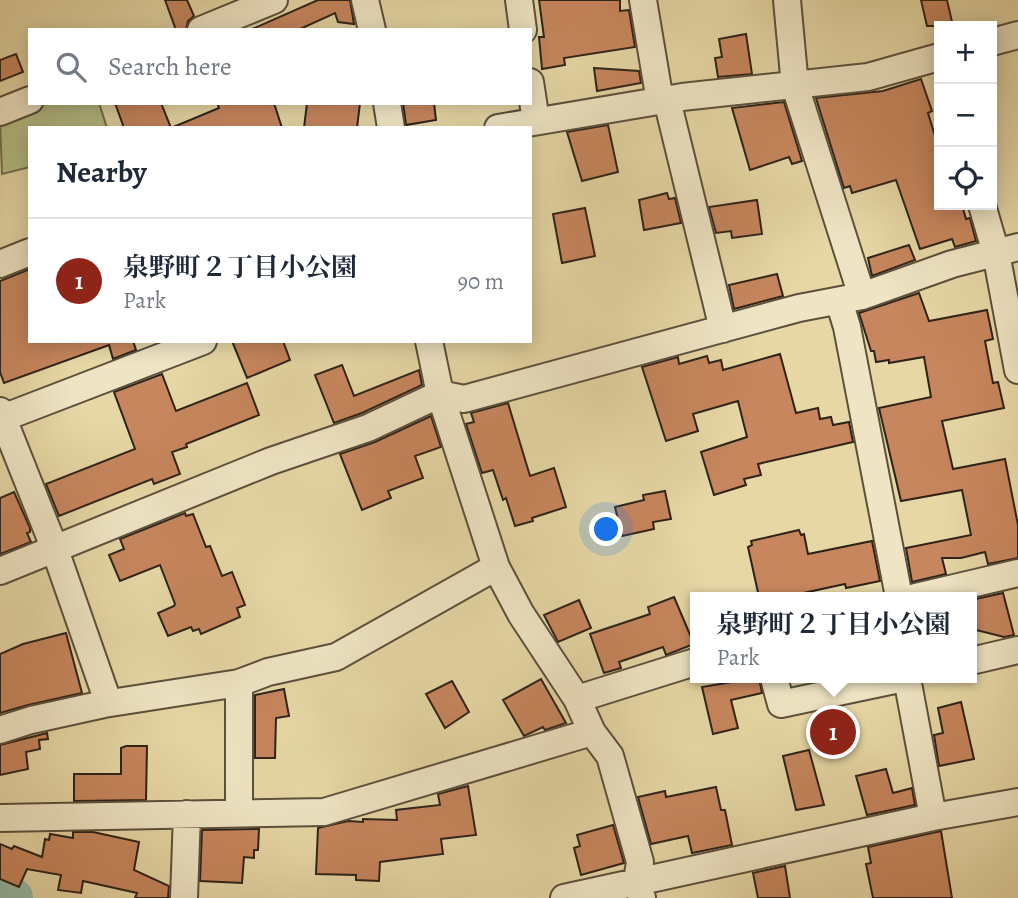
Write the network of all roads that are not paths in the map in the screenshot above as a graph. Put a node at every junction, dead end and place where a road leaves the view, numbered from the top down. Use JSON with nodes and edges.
{"nodes":[{"id":1,"x":274,"y":0,"type":"edge"},
{"id":2,"x":365,"y":0,"type":"edge"},
{"id":3,"x":519,"y":0,"type":"edge"},
{"id":4,"x":643,"y":0,"type":"edge"},
{"id":5,"x":787,"y":0,"type":"edge"},
{"id":6,"x":206,"y":28,"type":"edge"},
{"id":7,"x":372,"y":28,"type":"edge"},
{"id":8,"x":523,"y":28,"type":"edge"},
{"id":9,"x":1018,"y":34,"type":"edge"},
{"id":10,"x":997,"y":40,"type":"edge"},
{"id":11,"x":934,"y":60,"type":"edge"},
{"id":12,"x":795,"y":86,"type":"junction"},
{"id":13,"x":532,"y":95,"type":"edge"},
{"id":14,"x":664,"y":100,"type":"junction"},
{"id":15,"x":28,"y":101,"type":"edge"},
{"id":16,"x":387,"y":105,"type":"edge"},
{"id":17,"x":0,"y":112,"type":"edge"},
{"id":18,"x":536,"y":121,"type":"junction"},
{"id":19,"x":391,"y":126,"type":"edge"},
{"id":20,"x":509,"y":126,"type":"edge"},
{"id":21,"x":985,"y":210,"type":"edge"},
{"id":22,"x":1007,"y":250,"type":"edge"},
{"id":23,"x":28,"y":253,"type":"edge"},
{"id":24,"x":0,"y":264,"type":"edge"},
{"id":25,"x":850,"y":299,"type":"junction"},
{"id":26,"x":723,"y":329,"type":"junction"},
{"id":27,"x":198,"y":343,"type":"edge"},
{"id":28,"x":429,"y":343,"type":"edge"},
{"id":29,"x":1018,"y":370,"type":"edge"},
{"id":30,"x":440,"y":394,"type":"junction"},
{"id":31,"x":1,"y":416,"type":"edge"},
{"id":32,"x":54,"y":547,"type":"junction"},
{"id":33,"x":496,"y":567,"type":"junction"},
{"id":34,"x":0,"y":571,"type":"edge"},
{"id":35,"x":1018,"y":573,"type":"edge"},
{"id":36,"x":898,"y":592,"type":"edge"},
{"id":37,"x":937,"y":592,"type":"edge"},
{"id":38,"x":1018,"y":650,"type":"edge"},
{"id":39,"x":977,"y":660,"type":"edge"},
{"id":40,"x":690,"y":664,"type":"edge"},
{"id":41,"x":239,"y":683,"type":"junction"},
{"id":42,"x":775,"y":683,"type":"edge"},
{"id":43,"x":882,"y":683,"type":"edge"},
{"id":44,"x":907,"y":683,"type":"edge"},
{"id":45,"x":576,"y":699,"type":"junction"},
{"id":46,"x":104,"y":705,"type":"junction"},
{"id":47,"x":0,"y":730,"type":"edge"},
{"id":48,"x":592,"y":732,"type":"junction"},
{"id":49,"x":1018,"y":802,"type":"edge"},
{"id":50,"x":239,"y":813,"type":"junction"},
{"id":51,"x":187,"y":814,"type":"junction"},
{"id":52,"x":933,"y":817,"type":"junction"},
{"id":53,"x":0,"y":818,"type":"edge"},
{"id":54,"x":640,"y":889,"type":"edge"},
{"id":55,"x":184,"y":898,"type":"edge"},
{"id":56,"x":564,"y":898,"type":"edge"}],
"edges":[{"from":1,"to":6,"type":"street"},
{"from":2,"to":7,"type":"street"},
{"from":3,"to":8,"type":"street"},
{"from":4,"to":14,"type":"street"},
{"from":5,"to":12,"type":"street"},
{"from":9,"to":10,"type":"street"},
{"from":11,"to":12,"type":"street"},
{"from":12,"to":14,"type":"street"},
{"from":12,"to":25,"type":"street"},
{"from":13,"to":18,"type":"street"},
{"from":14,"to":18,"type":"street"},
{"from":14,"to":26,"type":"street"},
{"from":15,"to":17,"type":"street"},
{"from":16,"to":19,"type":"street"},
{"from":18,"to":20,"type":"street"},
{"from":21,"to":22,"type":"street"},
{"from":22,"to":25,"type":"street"},
{"from":22,"to":29,"type":"street"},
{"from":23,"to":24,"type":"street"},
{"from":25,"to":26,"type":"street"},
{"from":25,"to":36,"type":"street"},
{"from":26,"to":30,"type":"street"},
{"from":27,"to":31,"type":"street"},
{"from":28,"to":30,"type":"street"},
{"from":30,"to":32,"type":"street"},
{"from":30,"to":33,"type":"street"},
{"from":31,"to":32,"type":"street"},
{"from":32,"to":34,"type":"street"},
{"from":32,"to":46,"type":"street"},
{"from":33,"to":41,"type":"street"},
{"from":33,"to":45,"type":"street"},
{"from":35,"to":37,"type":"street"},
{"from":38,"to":39,"type":"street"},
{"from":40,"to":45,"type":"street"},
{"from":41,"to":46,"type":"street"},
{"from":41,"to":50,"type":"street"},
{"from":42,"to":43,"type":"street"},
{"from":44,"to":52,"type":"street"},
{"from":45,"to":48,"type":"street"},
{"from":46,"to":47,"type":"street"},
{"from":48,"to":50,"type":"street"},
{"from":48,"to":54,"type":"street"},
{"from":49,"to":52,"type":"street"},
{"from":50,"to":51,"type":"street"},
{"from":51,"to":53,"type":"street"},
{"from":51,"to":55,"type":"street"},
{"from":52,"to":54,"type":"street"},
{"from":54,"to":56,"type":"street"}]}
